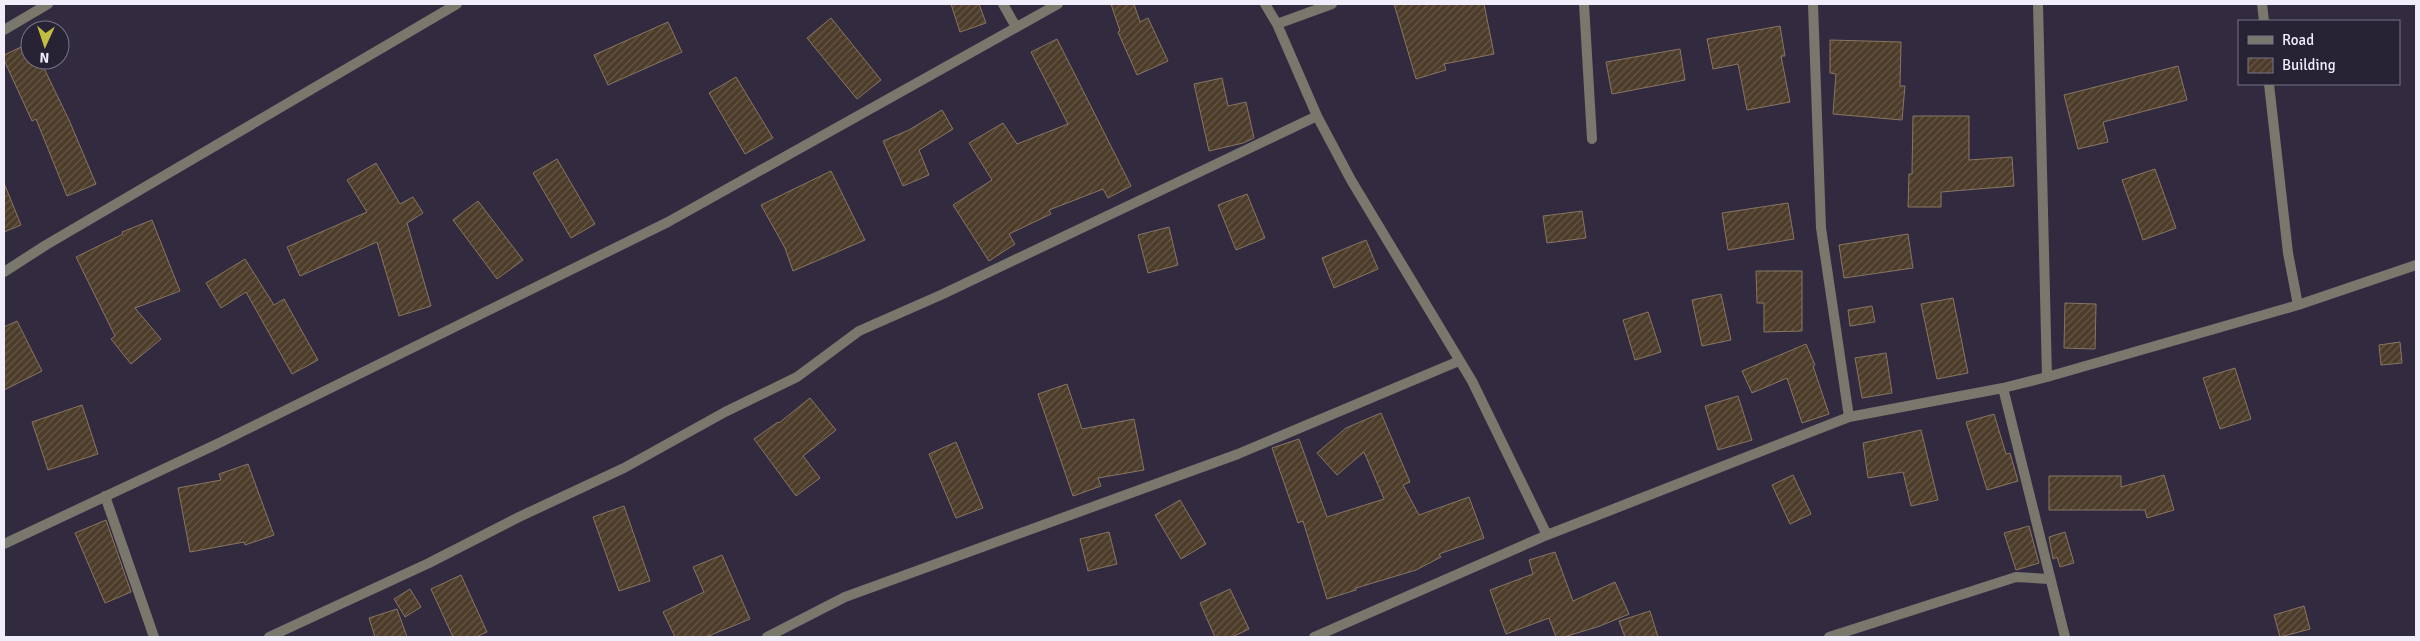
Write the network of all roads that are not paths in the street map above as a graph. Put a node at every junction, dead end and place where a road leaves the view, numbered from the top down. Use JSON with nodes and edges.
{"nodes":[{"id":1,"x":48,"y":4,"type":"edge"},
{"id":2,"x":457,"y":4,"type":"edge"},
{"id":3,"x":1003,"y":4,"type":"edge"},
{"id":4,"x":1058,"y":4,"type":"edge"},
{"id":5,"x":1265,"y":4,"type":"edge"},
{"id":6,"x":1332,"y":4,"type":"edge"},
{"id":7,"x":1584,"y":4,"type":"edge"},
{"id":8,"x":1813,"y":4,"type":"edge"},
{"id":9,"x":2038,"y":4,"type":"edge"},
{"id":10,"x":2262,"y":4,"type":"edge"},
{"id":11,"x":2264,"y":20,"type":"edge"},
{"id":12,"x":1276,"y":24,"type":"junction"},
{"id":13,"x":1016,"y":27,"type":"junction"},
{"id":14,"x":4,"y":30,"type":"edge"},
{"id":15,"x":2269,"y":85,"type":"edge"},
{"id":16,"x":1317,"y":116,"type":"junction"},
{"id":17,"x":1592,"y":139,"type":"dead end"},
{"id":18,"x":2416,"y":265,"type":"edge"},
{"id":19,"x":4,"y":272,"type":"edge"},
{"id":20,"x":2298,"y":304,"type":"junction"},
{"id":21,"x":1459,"y":361,"type":"junction"},
{"id":22,"x":2047,"y":377,"type":"junction"},
{"id":23,"x":2003,"y":388,"type":"junction"},
{"id":24,"x":1849,"y":417,"type":"junction"},
{"id":25,"x":105,"y":496,"type":"junction"},
{"id":26,"x":1547,"y":536,"type":"junction"},
{"id":27,"x":4,"y":544,"type":"edge"},
{"id":28,"x":2049,"y":579,"type":"junction"},
{"id":29,"x":154,"y":637,"type":"edge"},
{"id":30,"x":269,"y":637,"type":"edge"},
{"id":31,"x":767,"y":637,"type":"edge"},
{"id":32,"x":1314,"y":637,"type":"edge"},
{"id":33,"x":1830,"y":637,"type":"edge"},
{"id":34,"x":2065,"y":637,"type":"edge"}],
"edges":[{"from":1,"to":14,"type":"street"},
{"from":2,"to":19,"type":"street"},
{"from":3,"to":13,"type":"street"},
{"from":4,"to":13,"type":"street"},
{"from":5,"to":12,"type":"street"},
{"from":6,"to":12,"type":"street"},
{"from":7,"to":17,"type":"street"},
{"from":8,"to":24,"type":"street"},
{"from":9,"to":22,"type":"street"},
{"from":10,"to":11,"type":"street"},
{"from":12,"to":16,"type":"street"},
{"from":13,"to":25,"type":"street"},
{"from":15,"to":20,"type":"street"},
{"from":16,"to":21,"type":"street"},
{"from":16,"to":30,"type":"street"},
{"from":18,"to":20,"type":"street"},
{"from":20,"to":22,"type":"street"},
{"from":21,"to":26,"type":"street"},
{"from":21,"to":31,"type":"street"},
{"from":22,"to":23,"type":"street"},
{"from":23,"to":24,"type":"street"},
{"from":23,"to":28,"type":"street"},
{"from":24,"to":26,"type":"street"},
{"from":25,"to":27,"type":"street"},
{"from":25,"to":29,"type":"street"},
{"from":26,"to":32,"type":"street"},
{"from":28,"to":33,"type":"street"},
{"from":28,"to":34,"type":"street"}]}
